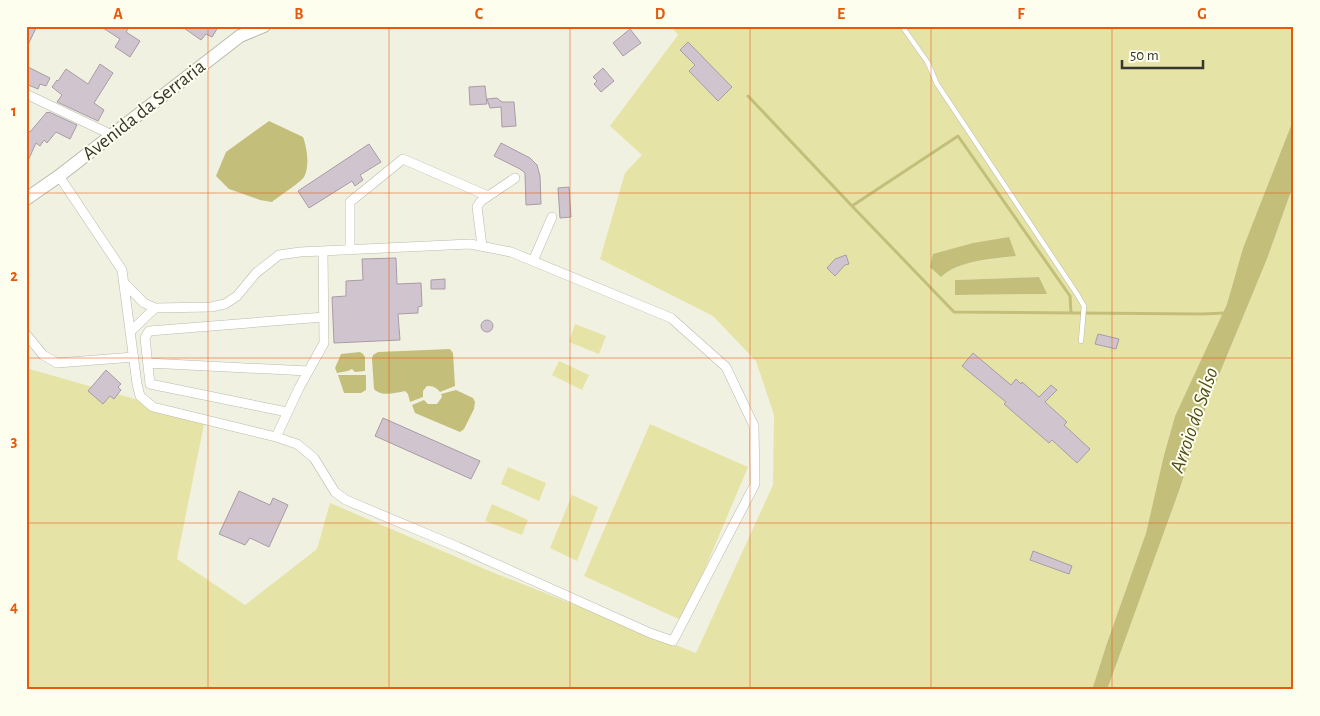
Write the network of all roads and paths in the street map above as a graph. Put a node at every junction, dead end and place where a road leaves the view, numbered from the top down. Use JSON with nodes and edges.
{"nodes":[{"id":1,"x":264,"y":26,"type":"edge"},
{"id":2,"x":902,"y":26,"type":"edge"},
{"id":3,"x":26,"y":94,"type":"edge"},
{"id":4,"x":112,"y":135,"type":"junction"},
{"id":5,"x":59,"y":176,"type":"junction"},
{"id":6,"x":514,"y":178,"type":"dead end"},
{"id":7,"x":488,"y":196,"type":"junction"},
{"id":8,"x":26,"y":199,"type":"edge"},
{"id":9,"x":552,"y":217,"type":"dead end"},
{"id":10,"x":482,"y":246,"type":"junction"},
{"id":11,"x":350,"y":250,"type":"junction"},
{"id":12,"x":323,"y":251,"type":"junction"},
{"id":13,"x":533,"y":261,"type":"junction"},
{"id":14,"x":124,"y":283,"type":"junction"},
{"id":15,"x":155,"y":308,"type":"junction"},
{"id":16,"x":324,"y":317,"type":"junction"},
{"id":17,"x":130,"y":332,"type":"junction"},
{"id":18,"x":26,"y":334,"type":"edge"},
{"id":19,"x":1081,"y":341,"type":"dead end"},
{"id":20,"x":134,"y":357,"type":"junction"},
{"id":21,"x":148,"y":363,"type":"junction"},
{"id":22,"x":308,"y":371,"type":"junction"},
{"id":23,"x":287,"y":412,"type":"junction"},
{"id":24,"x":276,"y":437,"type":"junction"}],
"edges":[{"from":1,"to":4,"type":"main road","name":"Avenida da Serraria"},
{"from":2,"to":19,"type":"lane"},
{"from":3,"to":4,"type":"street"},
{"from":4,"to":5,"type":"main road","name":"Avenida da Serraria"},
{"from":5,"to":8,"type":"main road","name":"Avenida da Serraria"},
{"from":5,"to":14,"type":"street"},
{"from":6,"to":7,"type":"street"},
{"from":7,"to":10,"type":"street"},
{"from":7,"to":11,"type":"street"},
{"from":9,"to":13,"type":"street"},
{"from":10,"to":11,"type":"street"},
{"from":10,"to":13,"type":"street"},
{"from":11,"to":12,"type":"street"},
{"from":12,"to":15,"type":"street"},
{"from":12,"to":16,"type":"street"},
{"from":13,"to":24,"type":"street"},
{"from":14,"to":15,"type":"street"},
{"from":14,"to":17,"type":"street"},
{"from":15,"to":17,"type":"street"},
{"from":16,"to":21,"type":"street"},
{"from":16,"to":22,"type":"street"},
{"from":17,"to":20,"type":"street"},
{"from":18,"to":20,"type":"street"},
{"from":20,"to":24,"type":"street"},
{"from":21,"to":22,"type":"street"},
{"from":21,"to":23,"type":"street"},
{"from":22,"to":23,"type":"street"},
{"from":23,"to":24,"type":"street"}]}
